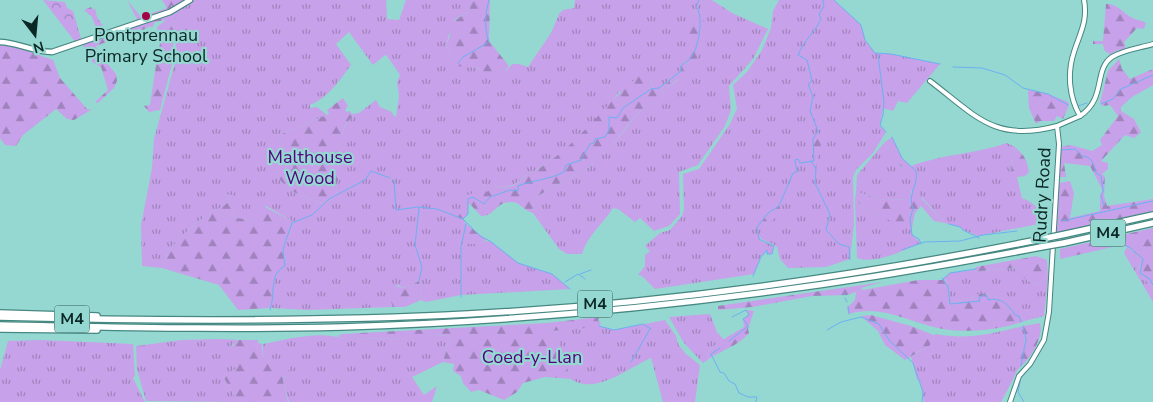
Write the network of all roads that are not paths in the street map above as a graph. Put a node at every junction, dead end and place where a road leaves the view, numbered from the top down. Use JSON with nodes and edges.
{"nodes":[{"id":1,"x":190,"y":0,"type":"edge"},
{"id":2,"x":1084,"y":0,"type":"edge"},
{"id":3,"x":0,"y":42,"type":"edge"},
{"id":4,"x":1153,"y":44,"type":"edge"},
{"id":5,"x":930,"y":81,"type":"dead end"},
{"id":6,"x":1080,"y":116,"type":"junction"},
{"id":7,"x":1057,"y":126,"type":"junction"},
{"id":8,"x":1153,"y":216,"type":"edge"},
{"id":9,"x":1153,"y":223,"type":"edge"},
{"id":10,"x":0,"y":313,"type":"edge"},
{"id":11,"x":0,"y":317,"type":"edge"},
{"id":12,"x":144,"y":320,"type":"junction"},
{"id":13,"x":0,"y":325,"type":"edge"},
{"id":14,"x":144,"y":328,"type":"junction"},
{"id":15,"x":0,"y":329,"type":"edge"},
{"id":16,"x":1010,"y":402,"type":"edge"}],
"edges":[{"from":1,"to":3,"type":"main road"},
{"from":2,"to":6,"type":"street"},
{"from":4,"to":6,"type":"street"},
{"from":5,"to":7,"type":"street"},
{"from":6,"to":7,"type":"street","name":"Rudry Road"},
{"from":7,"to":16,"type":"street","name":"Rudry Road"},
{"from":8,"to":12,"type":"highway","number":"M4","bridge":true},
{"from":9,"to":14,"type":"highway","number":"M4","bridge":true},
{"from":10,"to":12,"type":"highway"},
{"from":11,"to":12,"type":"highway","number":"M4"},
{"from":13,"to":14,"type":"highway","number":"M4"},
{"from":14,"to":15,"type":"highway"}]}
